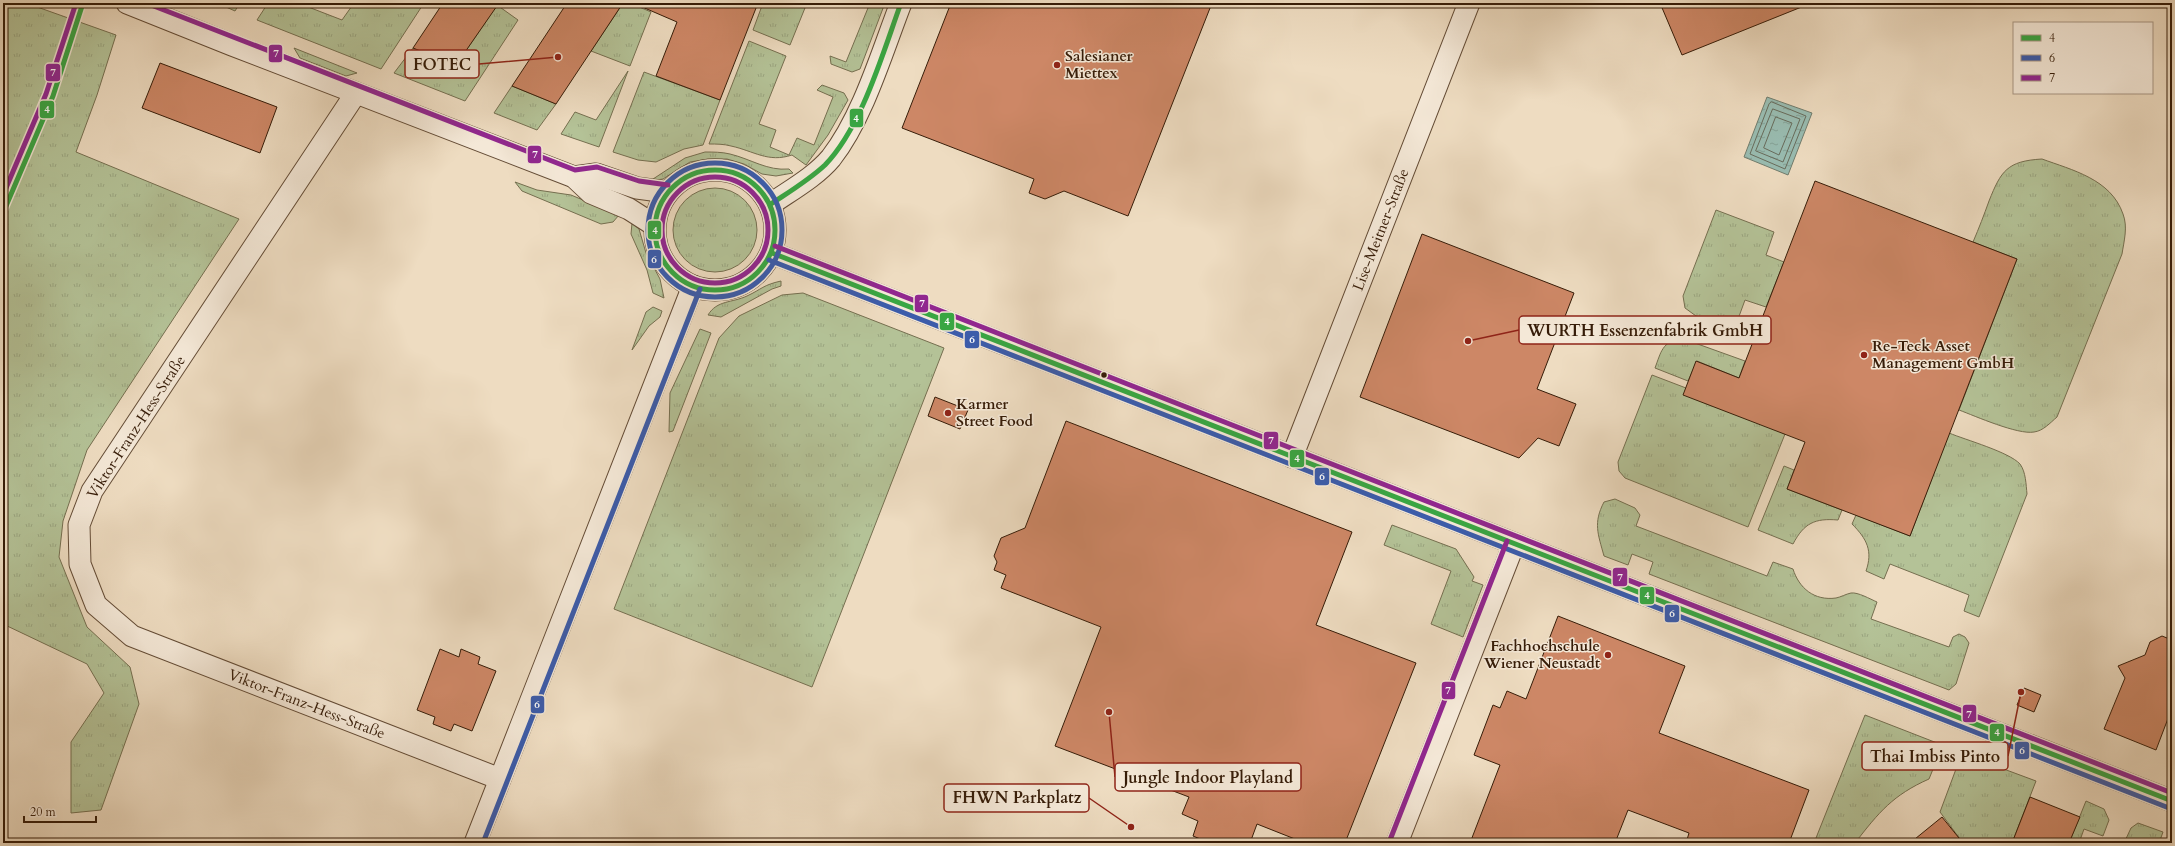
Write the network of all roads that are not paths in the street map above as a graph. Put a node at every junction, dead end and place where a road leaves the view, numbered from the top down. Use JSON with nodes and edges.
{"nodes":[{"id":1,"x":127,"y":3,"type":"edge"},
{"id":2,"x":901,"y":3,"type":"edge"},
{"id":3,"x":1469,"y":3,"type":"edge"},
{"id":4,"x":356,"y":93,"type":"junction"},
{"id":5,"x":574,"y":177,"type":"junction"},
{"id":6,"x":771,"y":204,"type":"junction"},
{"id":7,"x":660,"y":208,"type":"junction"},
{"id":8,"x":772,"y":253,"type":"junction"},
{"id":9,"x":693,"y":286,"type":"junction"},
{"id":10,"x":1292,"y":457,"type":"junction"},
{"id":11,"x":1514,"y":544,"type":"junction"},
{"id":12,"x":500,"y":779,"type":"junction"},
{"id":13,"x":2172,"y":801,"type":"edge"},
{"id":14,"x":475,"y":843,"type":"edge"},
{"id":15,"x":1397,"y":843,"type":"edge"}],
"edges":[{"from":1,"to":4,"type":"street"},
{"from":2,"to":6,"type":"street"},
{"from":3,"to":10,"type":"street","name":"Lise-Meitner-Straße"},
{"from":4,"to":5,"type":"street"},
{"from":4,"to":12,"type":"street","name":"Viktor-Franz-Hess-Straße"},
{"from":5,"to":7,"type":"street"},
{"from":5,"to":7,"type":"street"},
{"from":6,"to":7,"type":"street"},
{"from":6,"to":8,"type":"street"},
{"from":7,"to":9,"type":"street"},
{"from":8,"to":9,"type":"street"},
{"from":8,"to":10,"type":"street"},
{"from":9,"to":12,"type":"street"},
{"from":10,"to":11,"type":"street"},
{"from":11,"to":13,"type":"street"},
{"from":11,"to":15,"type":"street"},
{"from":12,"to":14,"type":"street"}]}
